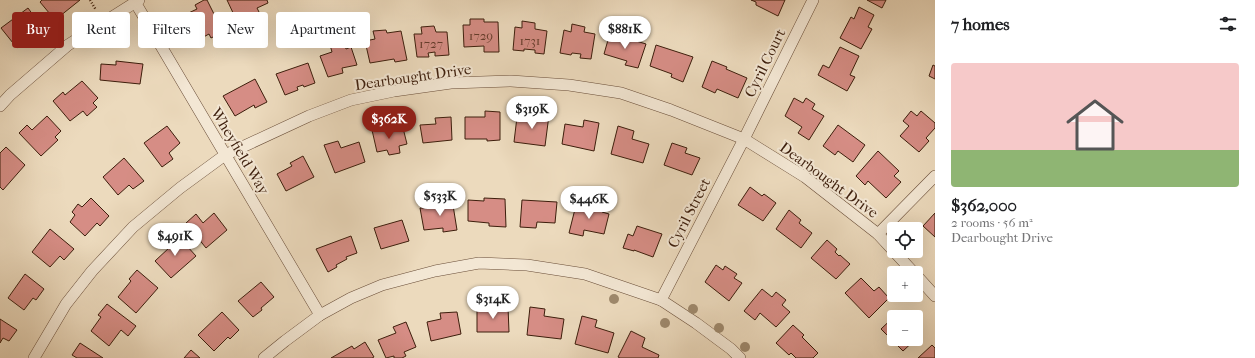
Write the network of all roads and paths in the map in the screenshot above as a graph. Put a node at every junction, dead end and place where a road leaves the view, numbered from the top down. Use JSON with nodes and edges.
{"nodes":[{"id":1,"x":90,"y":0,"type":"edge"},
{"id":2,"x":813,"y":0,"type":"edge"},
{"id":3,"x":137,"y":1,"type":"edge"},
{"id":4,"x":96,"y":10,"type":"dead end"},
{"id":5,"x":0,"y":106,"type":"edge"},
{"id":6,"x":744,"y":140,"type":"junction"},
{"id":7,"x":225,"y":155,"type":"junction"},
{"id":8,"x":935,"y":176,"type":"edge"},
{"id":9,"x":878,"y":234,"type":"junction"},
{"id":10,"x":908,"y":266,"type":"edge"},
{"id":11,"x":923,"y":283,"type":"edge"},
{"id":12,"x":935,"y":296,"type":"edge"},
{"id":13,"x":661,"y":300,"type":"junction"},
{"id":14,"x":320,"y":315,"type":"junction"},
{"id":15,"x":34,"y":358,"type":"edge"},
{"id":16,"x":264,"y":358,"type":"edge"},
{"id":17,"x":740,"y":358,"type":"edge"}],
"edges":[{"from":1,"to":4,"type":"path"},
{"from":2,"to":6,"type":"street","name":"Cyril Court"},
{"from":3,"to":5,"type":"street"},
{"from":3,"to":7,"type":"street","name":"Wheyfield Way"},
{"from":6,"to":7,"type":"street","name":"Dearbought Drive"},
{"from":6,"to":9,"type":"street","name":"Dearbought Drive"},
{"from":6,"to":13,"type":"street","name":"Cyril Street"},
{"from":7,"to":14,"type":"street","name":"Wheyfield Way"},
{"from":7,"to":15,"type":"street","name":"Dearbought Drive"},
{"from":8,"to":9,"type":"street"},
{"from":9,"to":10,"type":"street","name":"Dearbought Drive"},
{"from":11,"to":12,"type":"street"},
{"from":13,"to":14,"type":"street"},
{"from":13,"to":17,"type":"street"},
{"from":14,"to":16,"type":"street"}]}
